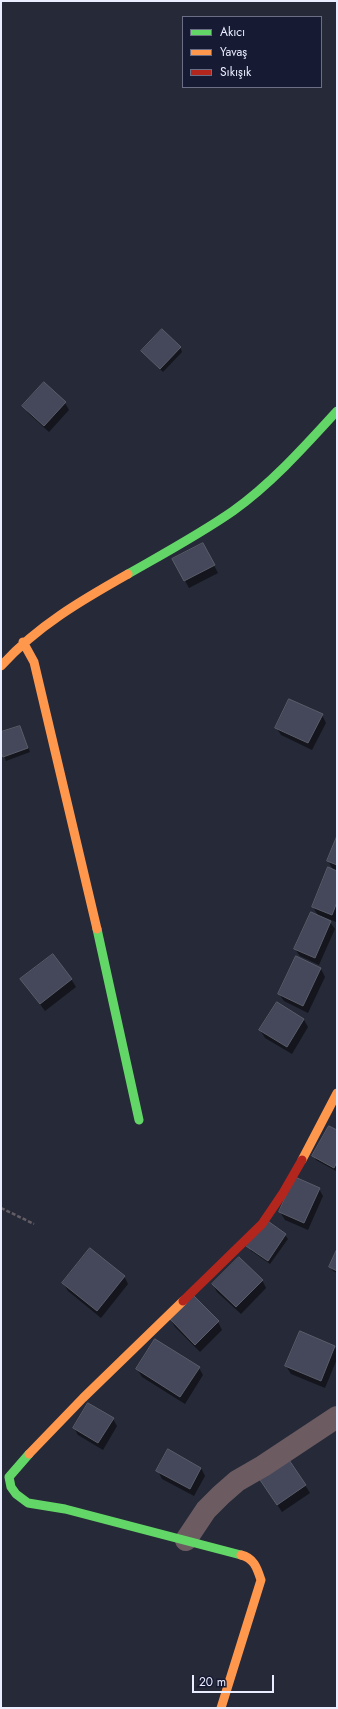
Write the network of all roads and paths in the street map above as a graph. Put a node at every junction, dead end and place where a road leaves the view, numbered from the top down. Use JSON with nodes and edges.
{"nodes":[{"id":1,"x":337,"y":411,"type":"edge"},
{"id":2,"x":23,"y":642,"type":"junction"},
{"id":3,"x":1,"y":666,"type":"edge"},
{"id":4,"x":337,"y":1093,"type":"edge"},
{"id":5,"x":139,"y":1120,"type":"dead end"},
{"id":6,"x":1,"y":1208,"type":"edge"},
{"id":7,"x":34,"y":1224,"type":"dead end"},
{"id":8,"x":337,"y":1417,"type":"edge"},
{"id":9,"x":186,"y":1540,"type":"junction"},
{"id":10,"x":221,"y":1708,"type":"edge"}],
"edges":[{"from":1,"to":2,"type":"street"},
{"from":2,"to":3,"type":"street"},
{"from":2,"to":5,"type":"street"},
{"from":4,"to":9,"type":"street"},
{"from":6,"to":7,"type":"path"},
{"from":8,"to":9,"type":"street"},
{"from":9,"to":10,"type":"street"}]}
